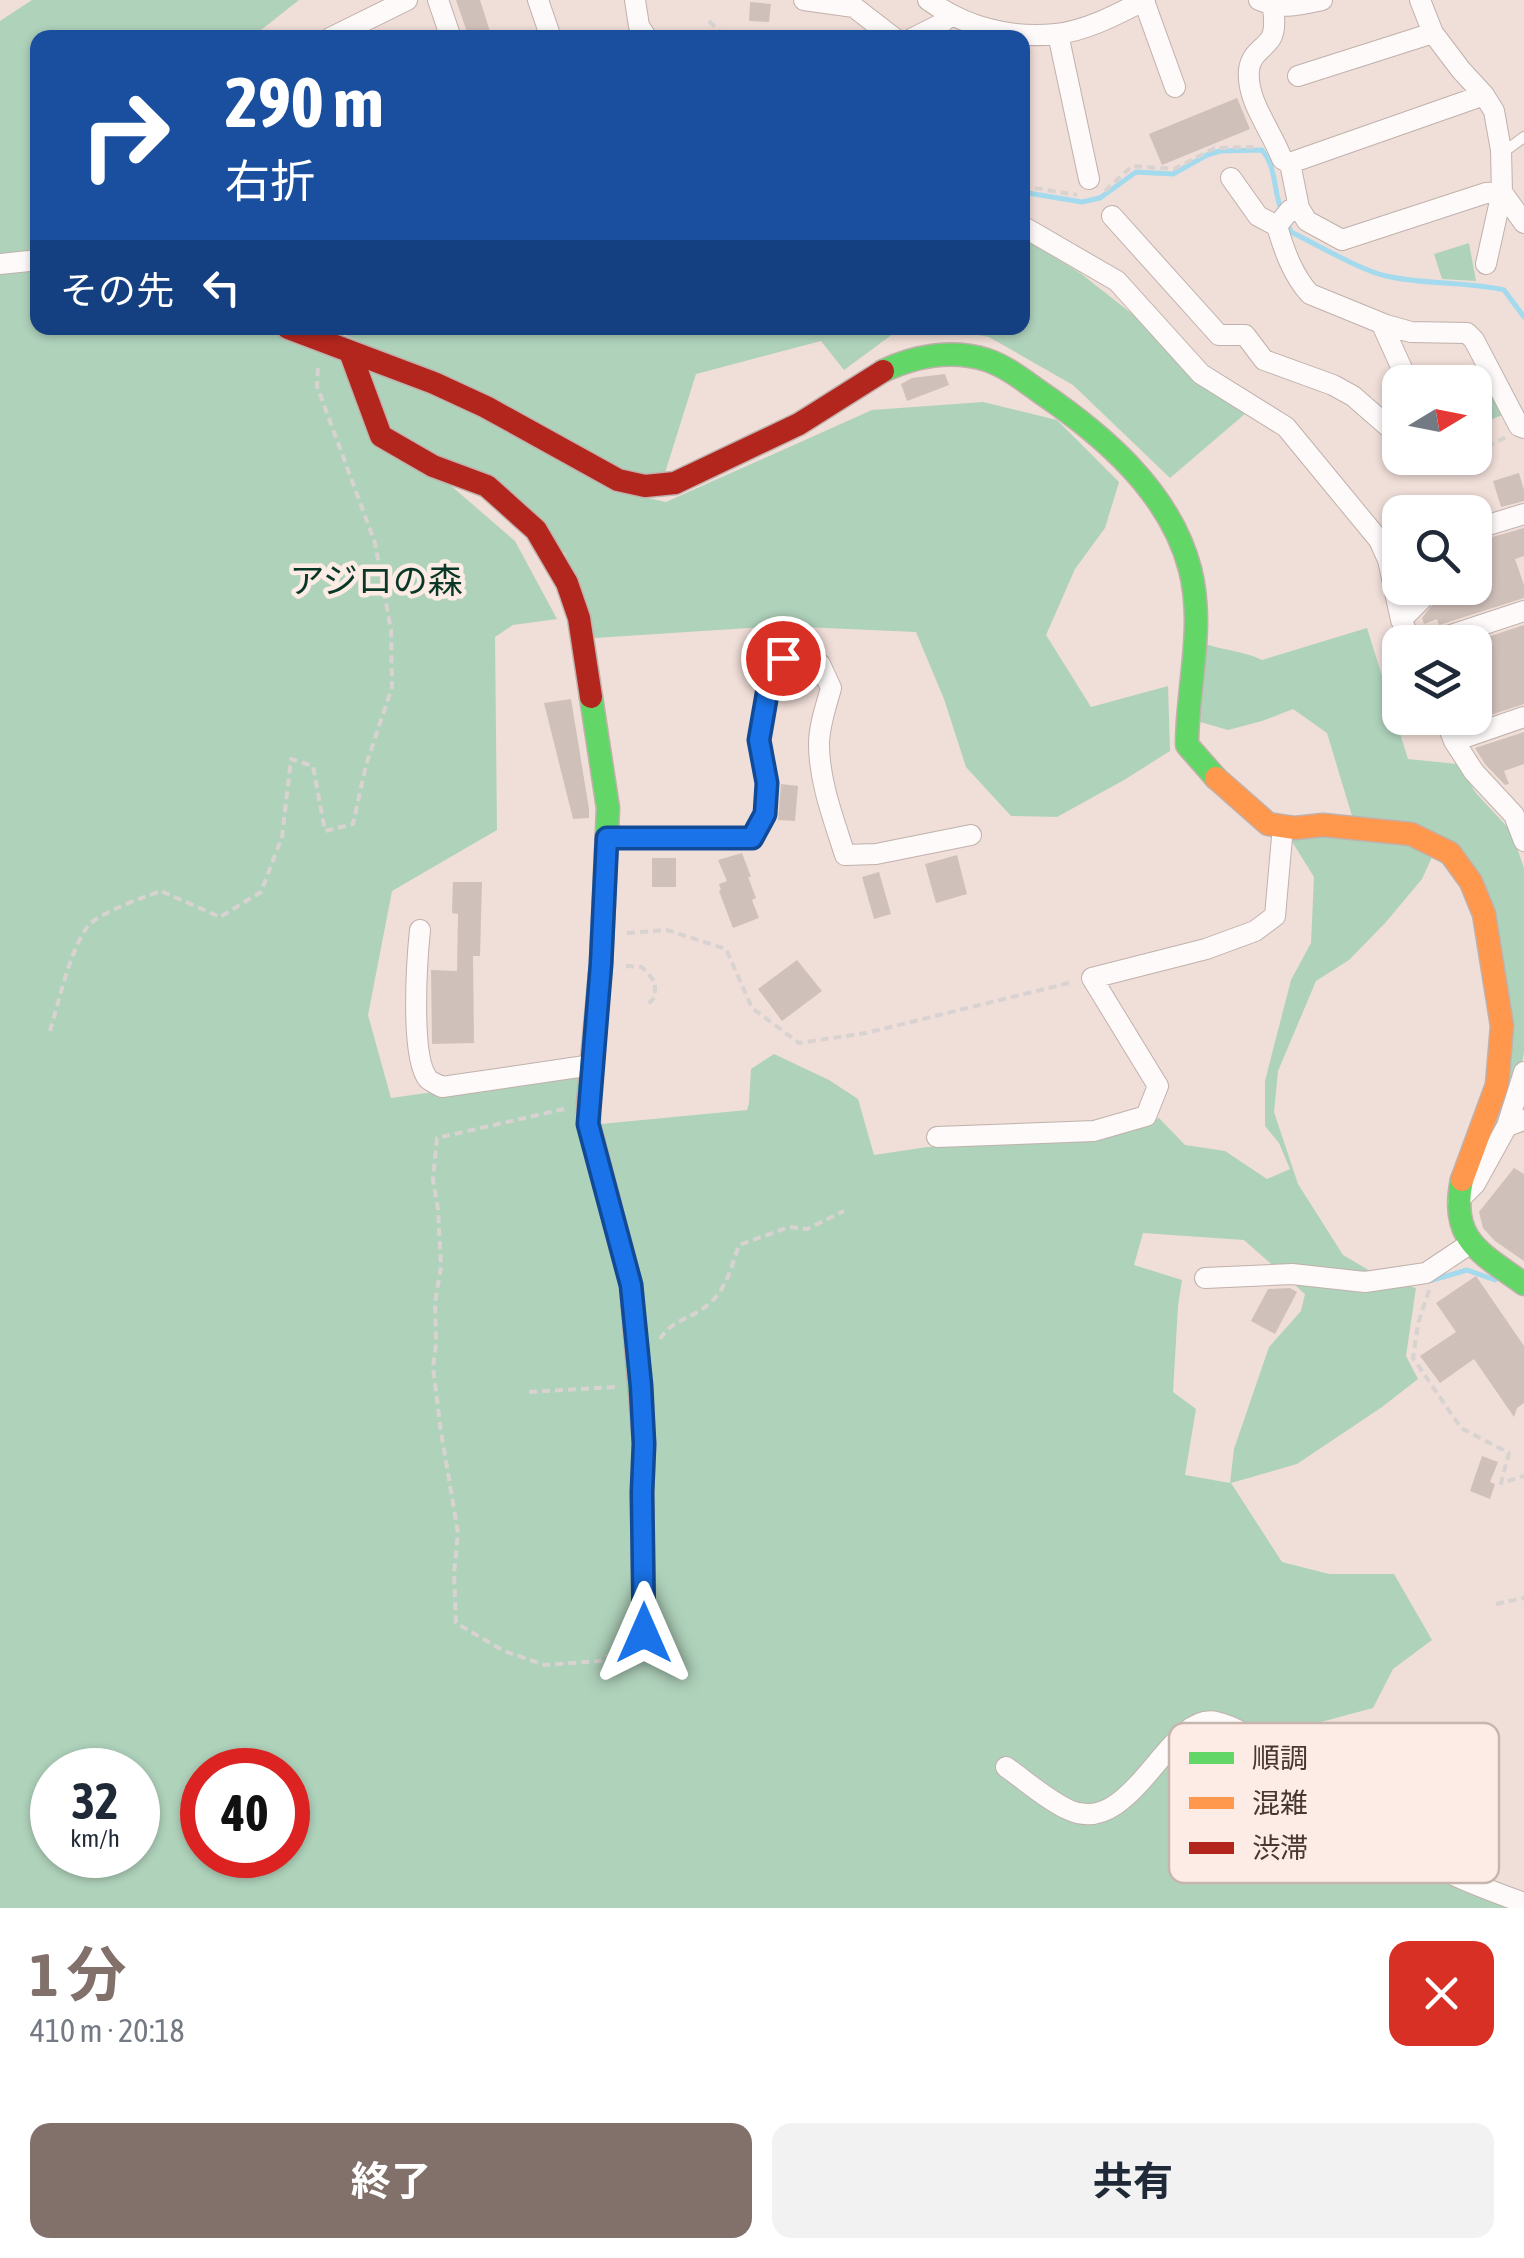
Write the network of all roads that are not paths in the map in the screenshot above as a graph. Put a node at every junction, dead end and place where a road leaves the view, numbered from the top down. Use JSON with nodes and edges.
{"nodes":[{"id":1,"x":406,"y":0,"type":"edge"},
{"id":2,"x":438,"y":0,"type":"edge"},
{"id":3,"x":538,"y":0,"type":"edge"},
{"id":4,"x":635,"y":0,"type":"edge"},
{"id":5,"x":804,"y":0,"type":"edge"},
{"id":6,"x":928,"y":0,"type":"edge"},
{"id":7,"x":1144,"y":0,"type":"edge"},
{"id":8,"x":1322,"y":0,"type":"edge"},
{"id":9,"x":1420,"y":0,"type":"edge"},
{"id":10,"x":1266,"y":3,"type":"edge"},
{"id":11,"x":950,"y":16,"type":"junction"},
{"id":12,"x":346,"y":30,"type":"edge"},
{"id":13,"x":448,"y":30,"type":"edge"},
{"id":14,"x":548,"y":30,"type":"edge"},
{"id":15,"x":642,"y":30,"type":"edge"},
{"id":16,"x":884,"y":30,"type":"edge"},
{"id":17,"x":928,"y":30,"type":"edge"},
{"id":18,"x":991,"y":30,"type":"edge"},
{"id":19,"x":1433,"y":33,"type":"junction"},
{"id":20,"x":1058,"y":34,"type":"junction"},
{"id":21,"x":1030,"y":35,"type":"edge"},
{"id":22,"x":1298,"y":76,"type":"dead end"},
{"id":23,"x":1175,"y":88,"type":"dead end"},
{"id":24,"x":1484,"y":94,"type":"junction"},
{"id":25,"x":1524,"y":138,"type":"edge"},
{"id":26,"x":1501,"y":150,"type":"junction"},
{"id":27,"x":1283,"y":154,"type":"junction"},
{"id":28,"x":1231,"y":178,"type":"dead end"},
{"id":29,"x":1091,"y":190,"type":"road end"},
{"id":30,"x":1502,"y":192,"type":"junction"},
{"id":31,"x":1112,"y":216,"type":"dead end"},
{"id":32,"x":1287,"y":217,"type":"junction"},
{"id":33,"x":1524,"y":223,"type":"edge"},
{"id":34,"x":1030,"y":231,"type":"edge"},
{"id":35,"x":30,"y":261,"type":"edge"},
{"id":36,"x":0,"y":264,"type":"edge"},
{"id":37,"x":1486,"y":264,"type":"dead end"},
{"id":38,"x":1386,"y":325,"type":"junction"},
{"id":39,"x":306,"y":335,"type":"edge"},
{"id":40,"x":350,"y":352,"type":"junction"},
{"id":41,"x":1400,"y":365,"type":"edge"},
{"id":42,"x":1382,"y":421,"type":"edge"},
{"id":43,"x":1516,"y":432,"type":"edge"},
{"id":44,"x":1524,"y":514,"type":"edge"},
{"id":45,"x":1492,"y":524,"type":"edge"},
{"id":46,"x":1416,"y":605,"type":"edge"},
{"id":47,"x":1524,"y":611,"type":"edge"},
{"id":48,"x":1401,"y":620,"type":"junction"},
{"id":49,"x":1404,"y":625,"type":"edge"},
{"id":50,"x":1482,"y":625,"type":"edge"},
{"id":51,"x":1524,"y":717,"type":"edge"},
{"id":52,"x":1451,"y":735,"type":"edge"},
{"id":53,"x":1454,"y":741,"type":"junction"},
{"id":54,"x":1283,"y":826,"type":"junction"},
{"id":55,"x":970,"y":836,"type":"dead end"},
{"id":56,"x":607,"y":838,"type":"junction"},
{"id":57,"x":1524,"y":841,"type":"edge"},
{"id":58,"x":420,"y":930,"type":"dead end"},
{"id":59,"x":592,"y":1066,"type":"junction"},
{"id":60,"x":1524,"y":1072,"type":"edge"},
{"id":61,"x":1515,"y":1123,"type":"edge"},
{"id":62,"x":936,"y":1137,"type":"dead end"},
{"id":63,"x":1457,"y":1202,"type":"junction"},
{"id":64,"x":1471,"y":1243,"type":"junction"},
{"id":65,"x":1205,"y":1278,"type":"dead end"},
{"id":66,"x":1524,"y":1284,"type":"edge"},
{"id":67,"x":644,"y":1633,"type":"road end"},
{"id":68,"x":1169,"y":1749,"type":"edge"},
{"id":69,"x":1006,"y":1767,"type":"dead end"},
{"id":70,"x":1473,"y":1883,"type":"edge"},
{"id":71,"x":1524,"y":1903,"type":"edge"}],
"edges":[{"from":1,"to":12,"type":"street"},
{"from":2,"to":13,"type":"street"},
{"from":3,"to":14,"type":"street"},
{"from":4,"to":15,"type":"street"},
{"from":5,"to":16,"type":"street"},
{"from":6,"to":11,"type":"street"},
{"from":7,"to":20,"type":"street"},
{"from":7,"to":23,"type":"street"},
{"from":8,"to":10,"type":"street"},
{"from":9,"to":19,"type":"street"},
{"from":10,"to":27,"type":"street"},
{"from":11,"to":17,"type":"street"},
{"from":11,"to":18,"type":"street"},
{"from":19,"to":22,"type":"street"},
{"from":19,"to":24,"type":"street"},
{"from":20,"to":21,"type":"street"},
{"from":20,"to":29,"type":"street"},
{"from":24,"to":26,"type":"street"},
{"from":24,"to":27,"type":"street"},
{"from":25,"to":26,"type":"lane"},
{"from":26,"to":30,"type":"street"},
{"from":27,"to":32,"type":"street"},
{"from":28,"to":32,"type":"street"},
{"from":30,"to":32,"type":"street"},
{"from":30,"to":33,"type":"street"},
{"from":30,"to":37,"type":"street"},
{"from":31,"to":42,"type":"street"},
{"from":32,"to":38,"type":"street"},
{"from":34,"to":48,"type":"street"},
{"from":35,"to":36,"type":"street"},
{"from":38,"to":41,"type":"street"},
{"from":38,"to":43,"type":"street"},
{"from":39,"to":40,"type":"street"},
{"from":40,"to":54,"type":"street"},
{"from":40,"to":56,"type":"street"},
{"from":44,"to":45,"type":"street"},
{"from":46,"to":48,"type":"street"},
{"from":47,"to":50,"type":"street"},
{"from":48,"to":49,"type":"street"},
{"from":51,"to":53,"type":"street"},
{"from":52,"to":53,"type":"street"},
{"from":53,"to":57,"type":"street"},
{"from":54,"to":62,"type":"street"},
{"from":54,"to":63,"type":"street"},
{"from":55,"to":56,"type":"street"},
{"from":56,"to":59,"type":"street"},
{"from":58,"to":59,"type":"street"},
{"from":59,"to":67,"type":"street"},
{"from":60,"to":61,"type":"street"},
{"from":61,"to":63,"type":"street"},
{"from":63,"to":64,"type":"street"},
{"from":64,"to":65,"type":"street"},
{"from":64,"to":66,"type":"street"},
{"from":68,"to":69,"type":"street"},
{"from":70,"to":71,"type":"street"}]}
